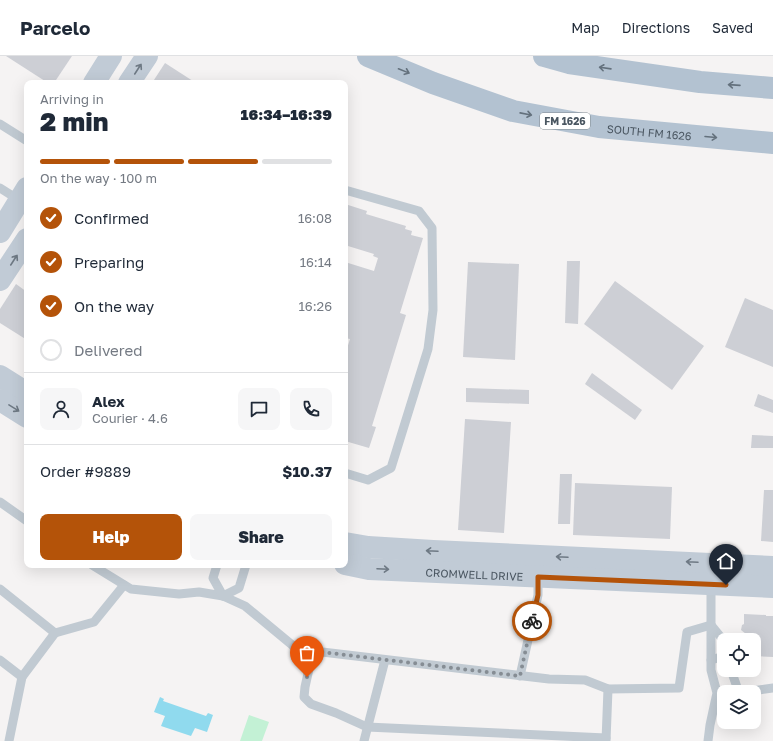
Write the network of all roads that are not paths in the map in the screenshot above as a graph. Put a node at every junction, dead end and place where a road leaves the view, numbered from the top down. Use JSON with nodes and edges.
{"nodes":[{"id":1,"x":111,"y":56,"type":"edge"},
{"id":2,"x":147,"y":56,"type":"edge"},
{"id":3,"x":368,"y":56,"type":"edge"},
{"id":4,"x":544,"y":56,"type":"edge"},
{"id":5,"x":96,"y":80,"type":"edge"},
{"id":6,"x":131,"y":80,"type":"edge"},
{"id":7,"x":773,"y":88,"type":"edge"},
{"id":8,"x":0,"y":124,"type":"edge"},
{"id":9,"x":24,"y":139,"type":"edge"},
{"id":10,"x":773,"y":143,"type":"edge"},
{"id":11,"x":0,"y":188,"type":"edge"},
{"id":12,"x":348,"y":191,"type":"edge"},
{"id":13,"x":23,"y":194,"type":"edge"},
{"id":14,"x":0,"y":232,"type":"edge"},
{"id":15,"x":24,"y":244,"type":"edge"},
{"id":16,"x":0,"y":280,"type":"edge"},
{"id":17,"x":0,"y":376,"type":"edge"},
{"id":18,"x":24,"y":391,"type":"edge"},
{"id":19,"x":0,"y":400,"type":"edge"},
{"id":20,"x":24,"y":415,"type":"edge"},
{"id":21,"x":348,"y":474,"type":"edge"},
{"id":22,"x":0,"y":502,"type":"edge"},
{"id":23,"x":24,"y":518,"type":"edge"},
{"id":24,"x":348,"y":544,"type":"edge"},
{"id":25,"x":348,"y":565,"type":"edge"},
{"id":26,"x":773,"y":567,"type":"edge"},
{"id":27,"x":97,"y":568,"type":"edge"},
{"id":28,"x":216,"y":568,"type":"edge"},
{"id":29,"x":245,"y":568,"type":"edge"},
{"id":30,"x":538,"y":577,"type":"junction"},
{"id":31,"x":711,"y":584,"type":"junction"},
{"id":32,"x":124,"y":585,"type":"junction"},
{"id":33,"x":773,"y":587,"type":"edge"},
{"id":34,"x":0,"y":589,"type":"edge"},
{"id":35,"x":223,"y":596,"type":"junction"},
{"id":36,"x":711,"y":625,"type":"junction"},
{"id":37,"x":55,"y":633,"type":"junction"},
{"id":38,"x":718,"y":633,"type":"edge"},
{"id":39,"x":313,"y":651,"type":"junction"},
{"id":40,"x":717,"y":658,"type":"edge"},
{"id":41,"x":0,"y":660,"type":"edge"},
{"id":42,"x":385,"y":660,"type":"junction"},
{"id":43,"x":711,"y":660,"type":"junction"},
{"id":44,"x":22,"y":676,"type":"junction"},
{"id":45,"x":520,"y":676,"type":"junction"},
{"id":46,"x":718,"y":685,"type":"edge"},
{"id":47,"x":773,"y":688,"type":"edge"},
{"id":48,"x":608,"y":689,"type":"junction"},
{"id":49,"x":761,"y":690,"type":"edge"},
{"id":50,"x":717,"y":706,"type":"edge"},
{"id":51,"x":367,"y":727,"type":"junction"},
{"id":52,"x":606,"y":740,"type":"edge"},
{"id":53,"x":9,"y":741,"type":"edge"},
{"id":54,"x":364,"y":741,"type":"edge"},
{"id":55,"x":708,"y":741,"type":"edge"}],
"edges":[{"from":1,"to":5,"type":"street"},
{"from":6,"to":2,"type":"street","one_way":true},
{"from":3,"to":10,"type":"main road","name":"SOUTH FM 1626","number":"FM 1626","one_way":true},
{"from":7,"to":4,"type":"main road","one_way":true},
{"from":8,"to":9,"type":"lane"},
{"from":11,"to":13,"type":"lane"},
{"from":12,"to":21,"type":"lane"},
{"from":13,"to":14,"type":"street"},
{"from":16,"to":15,"type":"street","one_way":true},
{"from":17,"to":18,"type":"street"},
{"from":19,"to":20,"type":"street","one_way":true},
{"from":22,"to":23,"type":"lane"},
{"from":26,"to":24,"type":"street","name":"CROMWELL DRIVE","one_way":true},
{"from":25,"to":30,"type":"street","name":"CROMWELL DRIVE","one_way":true},
{"from":27,"to":32,"type":"lane"},
{"from":28,"to":35,"type":"lane"},
{"from":29,"to":35,"type":"lane"},
{"from":30,"to":31,"type":"street","name":"CROMWELL DRIVE"},
{"from":30,"to":45,"type":"lane"},
{"from":31,"to":33,"type":"street","name":"CROMWELL DRIVE"},
{"from":31,"to":36,"type":"lane"},
{"from":32,"to":35,"type":"lane"},
{"from":32,"to":37,"type":"lane"},
{"from":34,"to":37,"type":"lane"},
{"from":35,"to":39,"type":"lane"},
{"from":36,"to":38,"type":"lane"},
{"from":36,"to":43,"type":"lane"},
{"from":36,"to":48,"type":"lane"},
{"from":37,"to":44,"type":"lane"},
{"from":39,"to":42,"type":"lane"},
{"from":39,"to":51,"type":"lane"},
{"from":40,"to":43,"type":"lane"},
{"from":41,"to":44,"type":"lane"},
{"from":42,"to":45,"type":"lane"},
{"from":42,"to":51,"type":"lane"},
{"from":43,"to":46,"type":"lane"},
{"from":44,"to":53,"type":"lane"},
{"from":45,"to":48,"type":"lane"},
{"from":47,"to":49,"type":"lane"},
{"from":48,"to":52,"type":"lane"},
{"from":50,"to":55,"type":"lane"},
{"from":51,"to":52,"type":"lane"},
{"from":51,"to":54,"type":"lane"}]}
